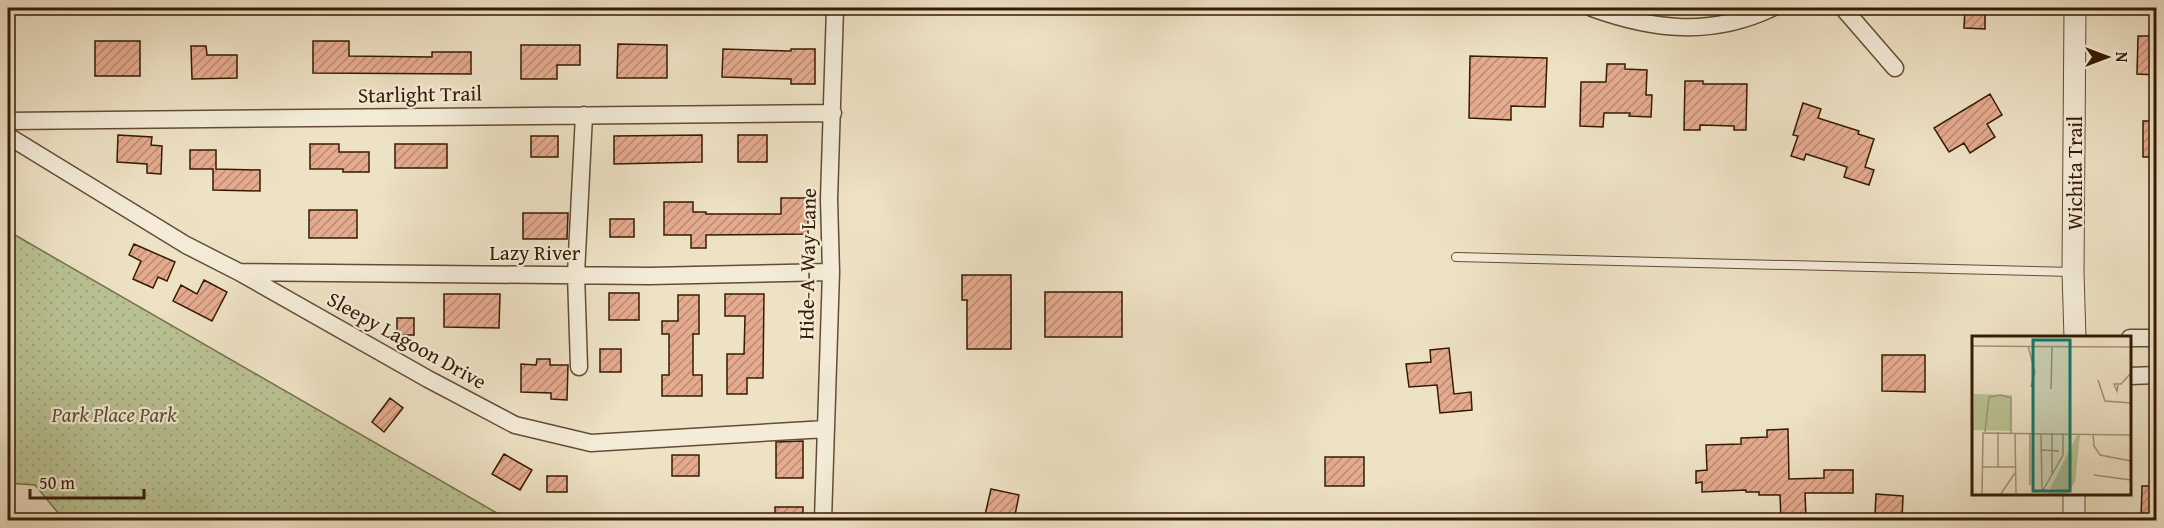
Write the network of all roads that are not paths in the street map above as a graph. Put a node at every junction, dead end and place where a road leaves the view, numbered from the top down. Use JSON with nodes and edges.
{"nodes":[{"id":1,"x":835,"y":8,"type":"edge"},
{"id":2,"x":1592,"y":8,"type":"edge"},
{"id":3,"x":1772,"y":8,"type":"edge"},
{"id":4,"x":1844,"y":8,"type":"edge"},
{"id":5,"x":2074,"y":8,"type":"edge"},
{"id":6,"x":1895,"y":68,"type":"dead end"},
{"id":7,"x":833,"y":113,"type":"junction"},
{"id":8,"x":584,"y":115,"type":"junction"},
{"id":9,"x":8,"y":121,"type":"edge"},
{"id":10,"x":8,"y":136,"type":"edge"},
{"id":11,"x":1456,"y":257,"type":"dead end"},
{"id":12,"x":239,"y":272,"type":"junction"},
{"id":13,"x":831,"y":272,"type":"junction"},
{"id":14,"x":2073,"y":272,"type":"junction"},
{"id":15,"x":576,"y":274,"type":"junction"},
{"id":16,"x":2075,"y":336,"type":"edge"},
{"id":17,"x":2131,"y":338,"type":"edge"},
{"id":18,"x":2157,"y":338,"type":"edge"},
{"id":19,"x":579,"y":367,"type":"dead end"},
{"id":20,"x":2157,"y":375,"type":"edge"},
{"id":21,"x":2131,"y":376,"type":"edge"},
{"id":22,"x":826,"y":429,"type":"junction"},
{"id":23,"x":2074,"y":495,"type":"edge"},
{"id":24,"x":823,"y":520,"type":"edge"},
{"id":25,"x":2074,"y":520,"type":"edge"}],
"edges":[{"from":1,"to":7,"type":"street","name":"Hide-A-Way Lane"},
{"from":2,"to":3,"type":"street"},
{"from":4,"to":6,"type":"street"},
{"from":5,"to":14,"type":"street","name":"Wichita Trail"},
{"from":7,"to":8,"type":"street","name":"Starlight Trail"},
{"from":7,"to":13,"type":"street","name":"Hide-A-Way Lane"},
{"from":8,"to":9,"type":"street","name":"Starlight Trail"},
{"from":8,"to":15,"type":"street"},
{"from":10,"to":12,"type":"street","name":"Sleepy Lagoon Drive"},
{"from":11,"to":14,"type":"lane"},
{"from":12,"to":15,"type":"street","name":"Lazy River"},
{"from":12,"to":22,"type":"street","name":"Sleepy Lagoon Drive"},
{"from":13,"to":15,"type":"street","name":"Lazy River"},
{"from":13,"to":22,"type":"street","name":"Hide-A-Way Lane"},
{"from":14,"to":16,"type":"street","name":"Wichita Trail"},
{"from":15,"to":19,"type":"street"},
{"from":17,"to":18,"type":"street"},
{"from":20,"to":21,"type":"street"},
{"from":22,"to":24,"type":"street","name":"Hide-A-Way Lane"},
{"from":23,"to":25,"type":"street"}]}
